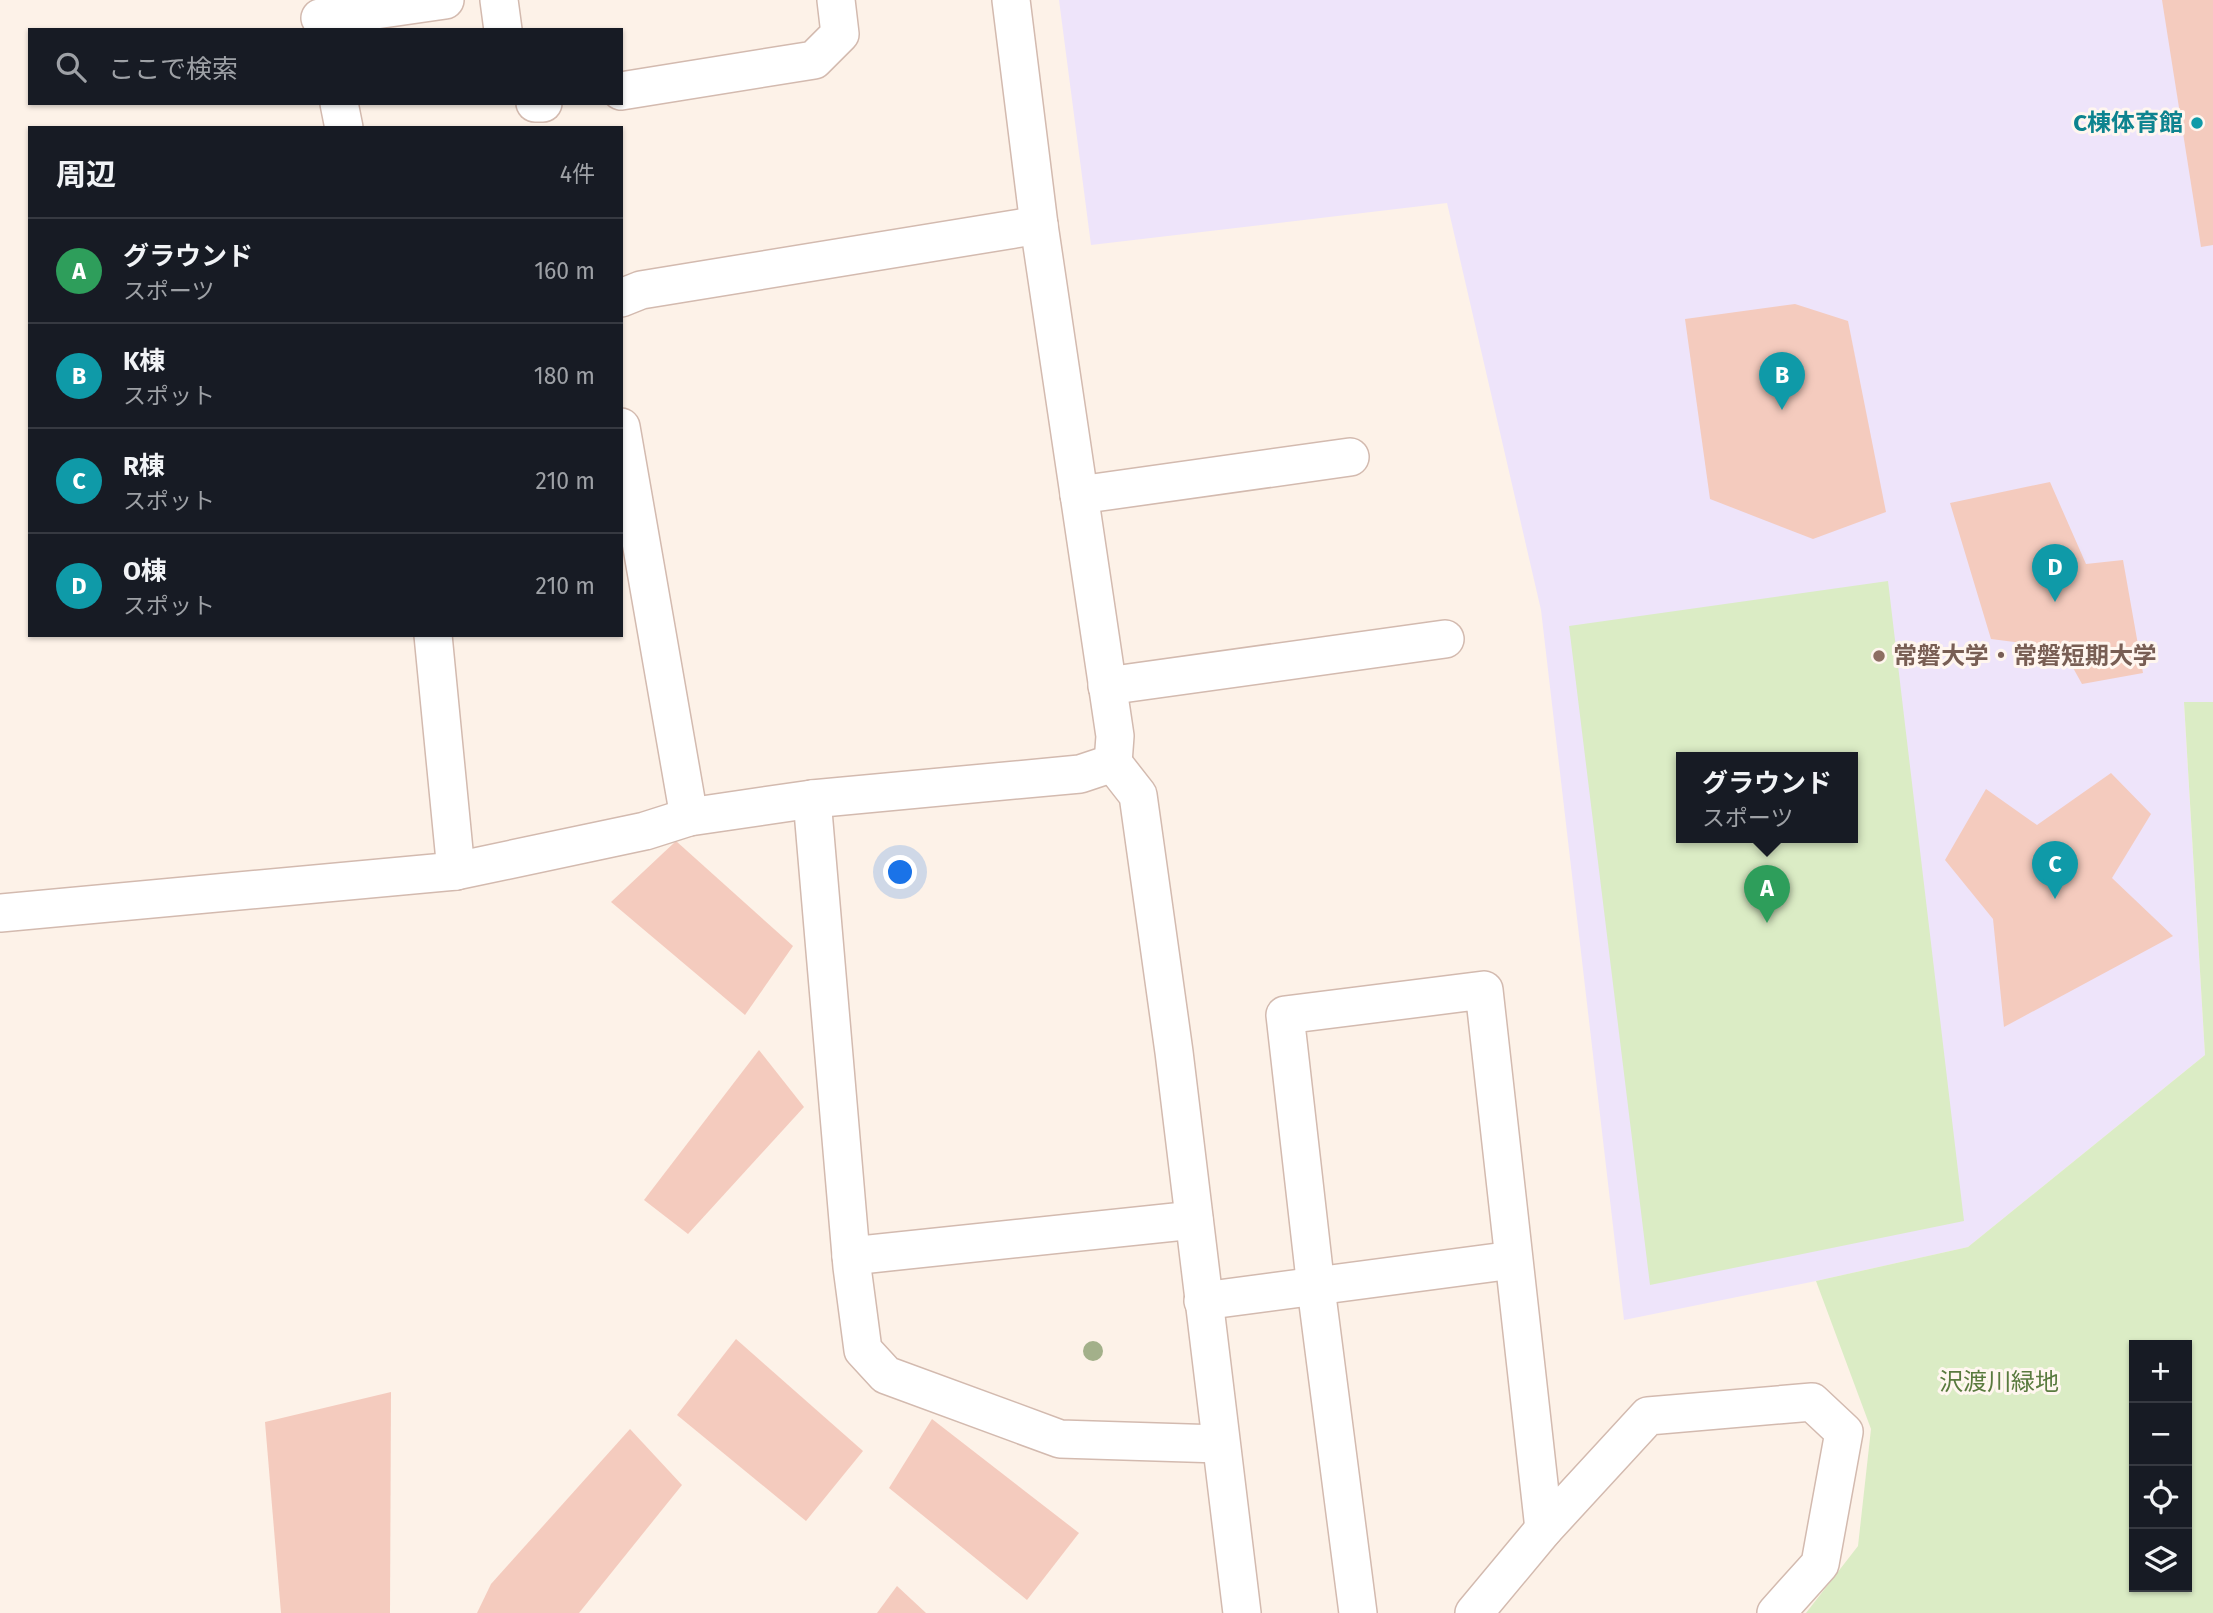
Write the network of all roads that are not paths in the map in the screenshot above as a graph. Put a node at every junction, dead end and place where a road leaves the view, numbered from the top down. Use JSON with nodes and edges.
{"nodes":[{"id":1,"x":445,"y":0,"type":"edge"},
{"id":2,"x":499,"y":0,"type":"edge"},
{"id":3,"x":836,"y":0,"type":"edge"},
{"id":4,"x":1011,"y":0,"type":"edge"},
{"id":5,"x":320,"y":16,"type":"edge"},
{"id":6,"x":503,"y":28,"type":"edge"},
{"id":7,"x":623,"y":91,"type":"edge"},
{"id":8,"x":339,"y":105,"type":"edge"},
{"id":9,"x":344,"y":126,"type":"edge"},
{"id":10,"x":1039,"y":225,"type":"junction"},
{"id":11,"x":623,"y":297,"type":"edge"},
{"id":12,"x":623,"y":438,"type":"edge"},
{"id":13,"x":1350,"y":457,"type":"dead end"},
{"id":14,"x":1079,"y":495,"type":"junction"},
{"id":15,"x":433,"y":637,"type":"edge"},
{"id":16,"x":1445,"y":639,"type":"dead end"},
{"id":17,"x":1107,"y":686,"type":"junction"},
{"id":18,"x":1113,"y":763,"type":"junction"},
{"id":19,"x":811,"y":799,"type":"junction"},
{"id":20,"x":689,"y":817,"type":"junction"},
{"id":21,"x":456,"y":871,"type":"junction"},
{"id":22,"x":0,"y":913,"type":"edge"},
{"id":23,"x":1194,"y":1220,"type":"junction"},
{"id":24,"x":851,"y":1256,"type":"junction"},
{"id":25,"x":1513,"y":1260,"type":"junction"},
{"id":26,"x":1316,"y":1288,"type":"junction"},
{"id":27,"x":1203,"y":1301,"type":"junction"},
{"id":28,"x":1220,"y":1444,"type":"junction"},
{"id":29,"x":1544,"y":1529,"type":"junction"},
{"id":30,"x":1242,"y":1613,"type":"edge"},
{"id":31,"x":1358,"y":1613,"type":"edge"},
{"id":32,"x":1474,"y":1613,"type":"edge"},
{"id":33,"x":1776,"y":1613,"type":"edge"}],
"edges":[{"from":1,"to":5,"type":"street"},
{"from":2,"to":6,"type":"street"},
{"from":3,"to":7,"type":"street"},
{"from":4,"to":10,"type":"street"},
{"from":8,"to":9,"type":"street"},
{"from":10,"to":11,"type":"street"},
{"from":10,"to":14,"type":"street"},
{"from":12,"to":20,"type":"street"},
{"from":13,"to":14,"type":"street"},
{"from":14,"to":17,"type":"street"},
{"from":15,"to":21,"type":"street"},
{"from":16,"to":17,"type":"street"},
{"from":17,"to":18,"type":"street"},
{"from":18,"to":19,"type":"street"},
{"from":18,"to":23,"type":"street"},
{"from":19,"to":20,"type":"street"},
{"from":19,"to":24,"type":"street"},
{"from":20,"to":21,"type":"street"},
{"from":21,"to":22,"type":"street"},
{"from":23,"to":24,"type":"street"},
{"from":23,"to":27,"type":"street"},
{"from":24,"to":28,"type":"street"},
{"from":25,"to":26,"type":"street"},
{"from":25,"to":26,"type":"street"},
{"from":25,"to":29,"type":"street"},
{"from":26,"to":27,"type":"street"},
{"from":26,"to":31,"type":"street"},
{"from":27,"to":28,"type":"street"},
{"from":28,"to":30,"type":"street"},
{"from":29,"to":32,"type":"street"},
{"from":29,"to":33,"type":"street"}]}
